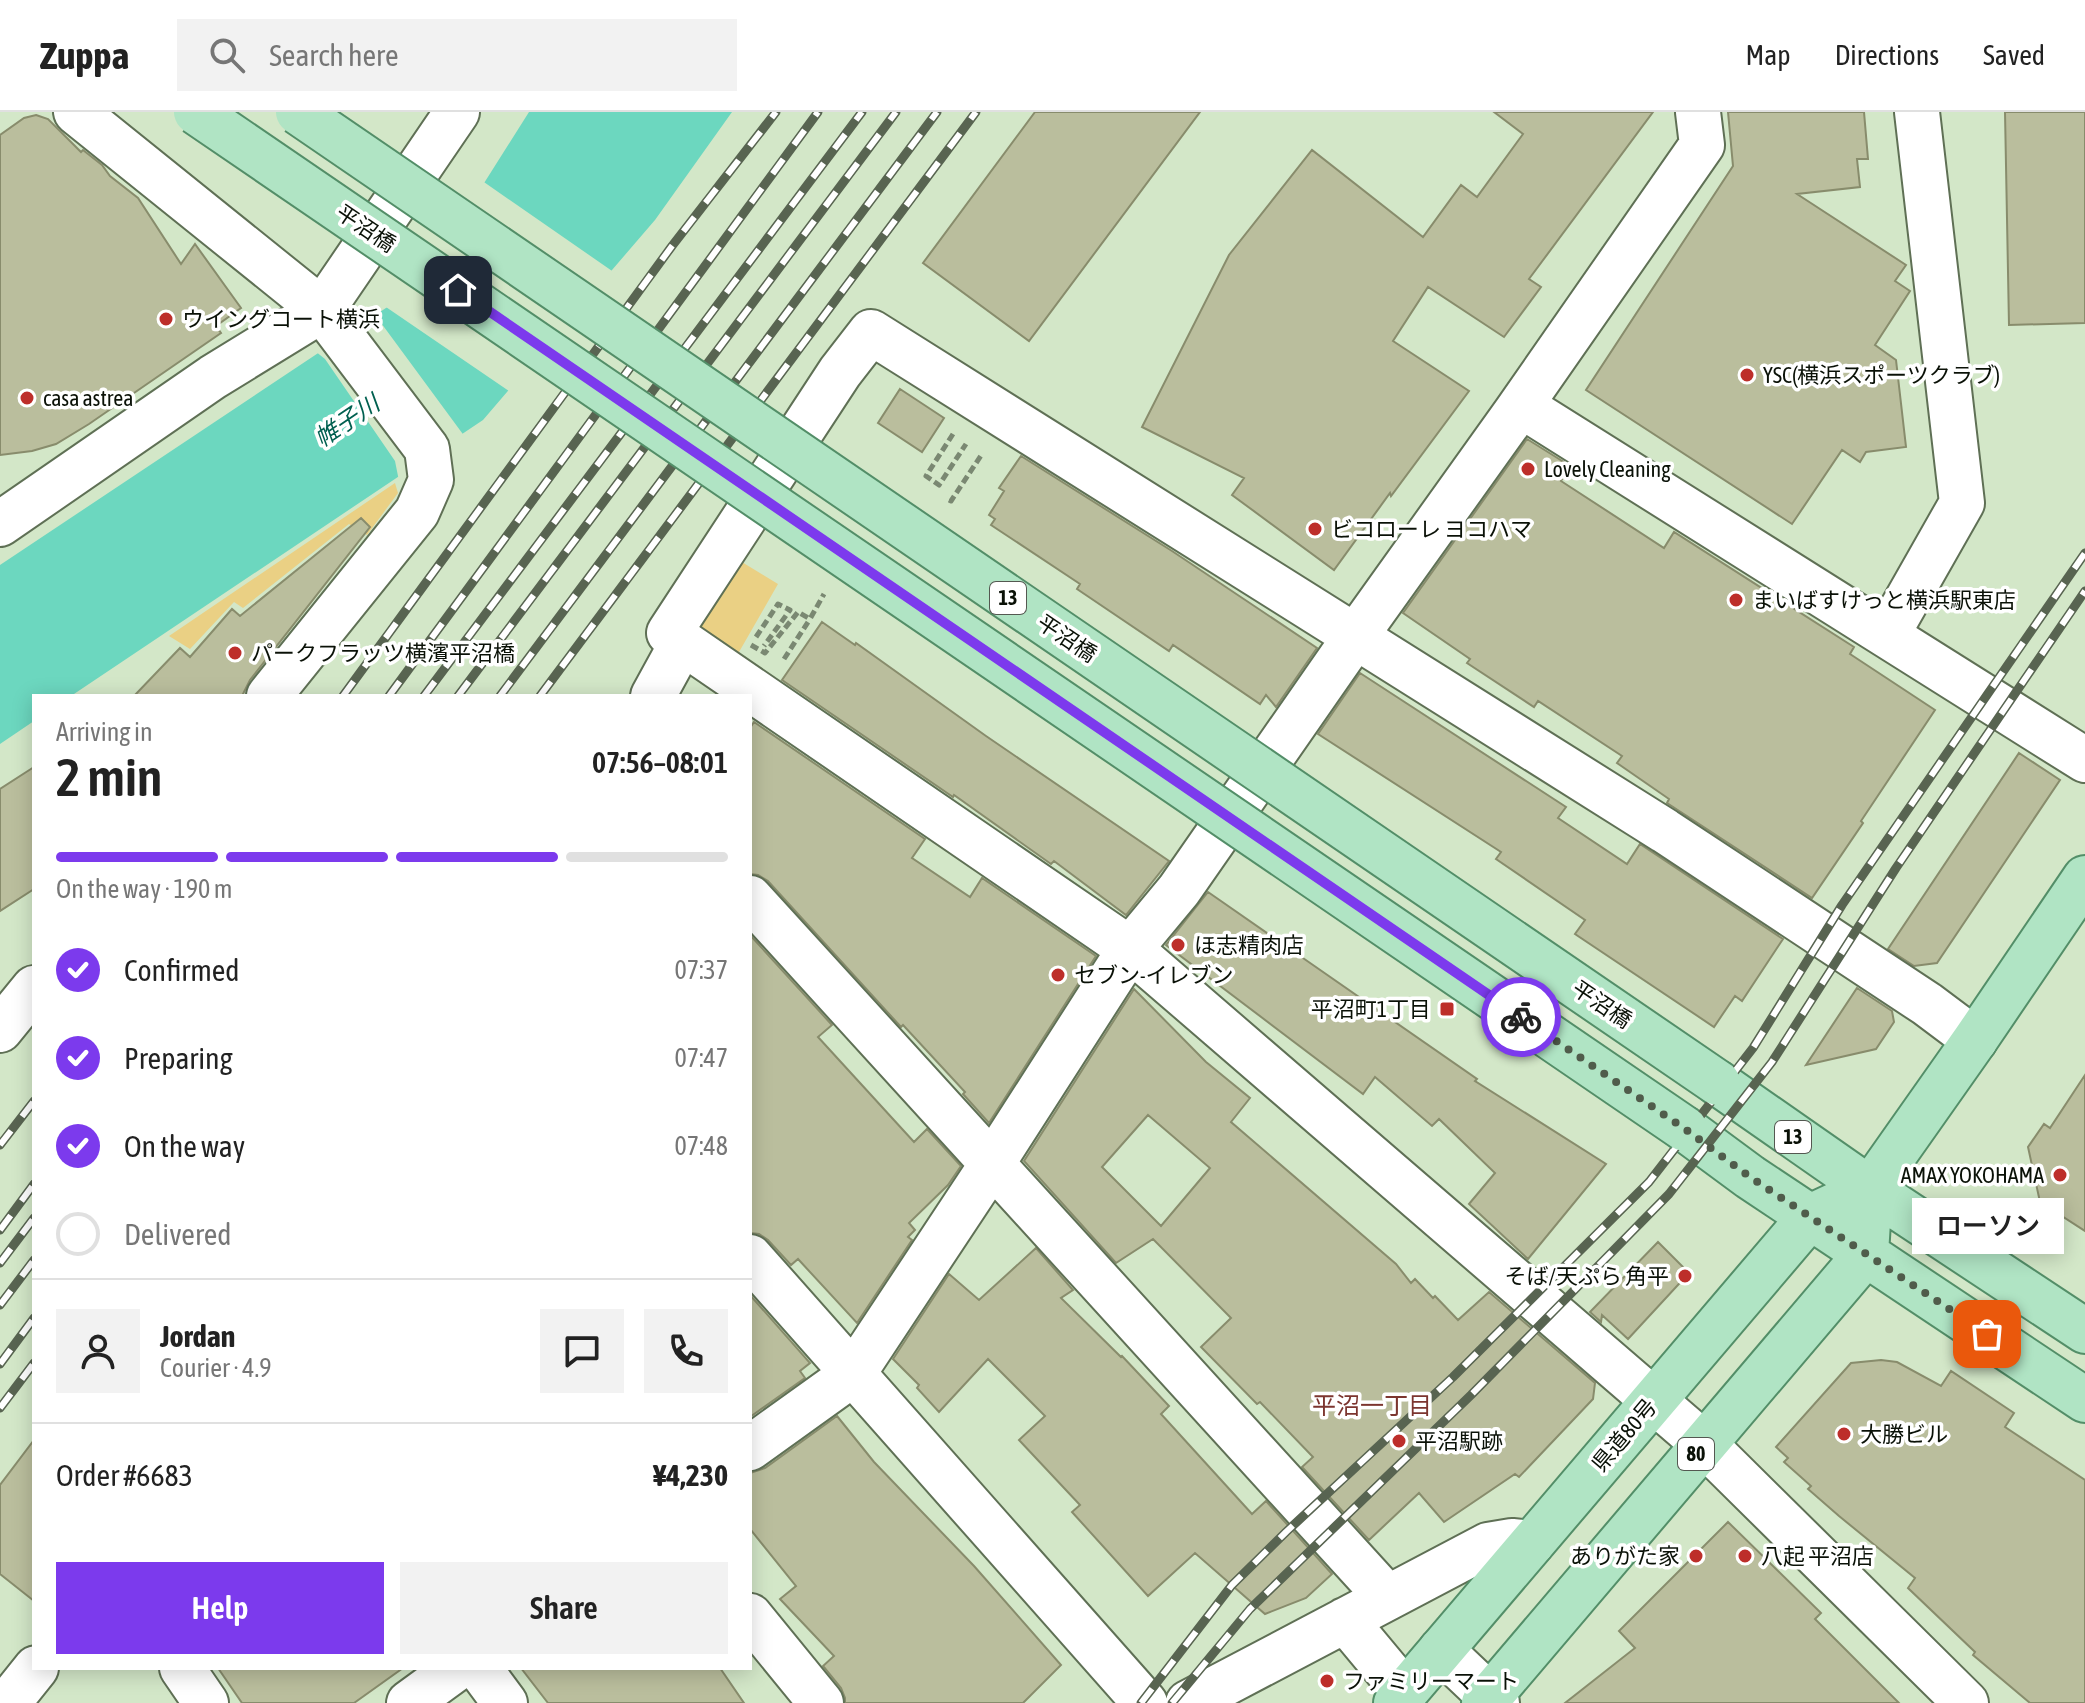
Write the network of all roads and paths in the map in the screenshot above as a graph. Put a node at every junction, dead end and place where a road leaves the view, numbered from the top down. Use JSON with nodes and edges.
{"nodes":[{"id":1,"x":76,"y":112,"type":"edge"},
{"id":2,"x":196,"y":112,"type":"edge"},
{"id":3,"x":298,"y":112,"type":"edge"},
{"id":4,"x":1698,"y":112,"type":"edge"},
{"id":5,"x":1917,"y":112,"type":"edge"},
{"id":6,"x":441,"y":118,"type":"edge"},
{"id":7,"x":322,"y":310,"type":"junction"},
{"id":8,"x":1516,"y":412,"type":"junction"},
{"id":9,"x":958,"y":427,"type":"dead end"},
{"id":10,"x":970,"y":439,"type":"dead end"},
{"id":11,"x":984,"y":451,"type":"dead end"},
{"id":12,"x":939,"y":495,"type":"dead end"},
{"id":13,"x":0,"y":524,"type":"edge"},
{"id":14,"x":825,"y":593,"type":"dead end"},
{"id":15,"x":810,"y":619,"type":"junction"},
{"id":16,"x":1887,"y":635,"type":"junction"},
{"id":17,"x":1355,"y":637,"type":"junction"},
{"id":18,"x":682,"y":643,"type":"junction"},
{"id":19,"x":793,"y":645,"type":"dead end"},
{"id":20,"x":744,"y":663,"type":"junction"},
{"id":21,"x":271,"y":694,"type":"edge"},
{"id":22,"x":654,"y":694,"type":"edge"},
{"id":23,"x":2085,"y":760,"type":"edge"},
{"id":24,"x":2085,"y":878,"type":"edge"},
{"id":25,"x":752,"y":900,"type":"edge"},
{"id":26,"x":1130,"y":949,"type":"junction"},
{"id":27,"x":32,"y":990,"type":"edge"},
{"id":28,"x":0,"y":1030,"type":"edge"},
{"id":29,"x":1975,"y":1040,"type":"junction"},
{"id":30,"x":992,"y":1164,"type":"junction"},
{"id":31,"x":1870,"y":1189,"type":"junction"},
{"id":32,"x":1810,"y":1217,"type":"junction"},
{"id":33,"x":1866,"y":1254,"type":"junction"},
{"id":34,"x":752,"y":1259,"type":"edge"},
{"id":35,"x":2085,"y":1331,"type":"edge"},
{"id":36,"x":853,"y":1374,"type":"junction"},
{"id":37,"x":2085,"y":1400,"type":"edge"},
{"id":38,"x":1653,"y":1401,"type":"junction"},
{"id":39,"x":1704,"y":1444,"type":"junction"},
{"id":40,"x":752,"y":1447,"type":"edge"},
{"id":41,"x":1532,"y":1543,"type":"junction"},
{"id":42,"x":1387,"y":1597,"type":"junction"},
{"id":43,"x":752,"y":1618,"type":"edge"},
{"id":44,"x":1345,"y":1620,"type":"junction"},
{"id":45,"x":1441,"y":1650,"type":"junction"},
{"id":46,"x":34,"y":1670,"type":"edge"},
{"id":47,"x":183,"y":1670,"type":"edge"},
{"id":48,"x":454,"y":1670,"type":"edge"},
{"id":49,"x":480,"y":1670,"type":"edge"},
{"id":50,"x":1400,"y":1698,"type":"edge"},
{"id":51,"x":1490,"y":1701,"type":"edge"},
{"id":52,"x":8,"y":1703,"type":"edge"},
{"id":53,"x":206,"y":1703,"type":"edge"},
{"id":54,"x":409,"y":1703,"type":"edge"},
{"id":55,"x":505,"y":1703,"type":"edge"},
{"id":56,"x":821,"y":1703,"type":"edge"},
{"id":57,"x":1145,"y":1703,"type":"edge"},
{"id":58,"x":1188,"y":1703,"type":"edge"},
{"id":59,"x":1966,"y":1703,"type":"edge"}],
"edges":[{"from":1,"to":7,"type":"street"},
{"from":2,"to":32,"type":"main road","name":"平沼橋","bridge":true},
{"from":3,"to":31,"type":"main road","name":"平沼橋","number":"13","bridge":true},
{"from":4,"to":8,"type":"street"},
{"from":5,"to":16,"type":"street"},
{"from":6,"to":7,"type":"street"},
{"from":7,"to":13,"type":"street"},
{"from":7,"to":21,"type":"street"},
{"from":8,"to":16,"type":"street"},
{"from":8,"to":17,"type":"street"},
{"from":9,"to":10,"type":"path"},
{"from":11,"to":12,"type":"path"},
{"from":14,"to":15,"type":"path","bridge":true},
{"from":15,"to":19,"type":"path"},
{"from":15,"to":20,"type":"path","bridge":true},
{"from":16,"to":23,"type":"street"},
{"from":17,"to":18,"type":"street"},
{"from":17,"to":26,"type":"street"},
{"from":17,"to":29,"type":"street"},
{"from":18,"to":20,"type":"street"},
{"from":18,"to":22,"type":"street"},
{"from":20,"to":20,"type":"path"},
{"from":20,"to":26,"type":"street"},
{"from":24,"to":29,"type":"main road","name":"県道80号"},
{"from":25,"to":30,"type":"street"},
{"from":26,"to":30,"type":"street"},
{"from":26,"to":38,"type":"street"},
{"from":27,"to":28,"type":"street"},
{"from":29,"to":31,"type":"main road","name":"県道80号"},
{"from":30,"to":36,"type":"street"},
{"from":30,"to":42,"type":"street"},
{"from":31,"to":32,"type":"main road","name":"県道80号"},
{"from":31,"to":33,"type":"main road"},
{"from":31,"to":35,"type":"main road","number":"13"},
{"from":32,"to":33,"type":"main road","name":"平沼橋"},
{"from":32,"to":38,"type":"main road","name":"県道80号"},
{"from":33,"to":37,"type":"main road","name":"平沼橋"},
{"from":33,"to":39,"type":"main road","number":"80"},
{"from":34,"to":36,"type":"street"},
{"from":36,"to":40,"type":"street"},
{"from":36,"to":57,"type":"street"},
{"from":38,"to":39,"type":"street"},
{"from":38,"to":41,"type":"main road","name":"県道80号"},
{"from":39,"to":51,"type":"main road","number":"80"},
{"from":39,"to":59,"type":"street"},
{"from":41,"to":42,"type":"street"},
{"from":41,"to":45,"type":"main road","name":"県道80号"},
{"from":42,"to":44,"type":"street"},
{"from":43,"to":56,"type":"street"},
{"from":44,"to":50,"type":"street"},
{"from":44,"to":58,"type":"street"},
{"from":45,"to":50,"type":"main road","name":"県道80号"},
{"from":45,"to":51,"type":"street"},
{"from":46,"to":52,"type":"street"},
{"from":47,"to":53,"type":"street"},
{"from":48,"to":54,"type":"street"},
{"from":49,"to":55,"type":"street"}]}
